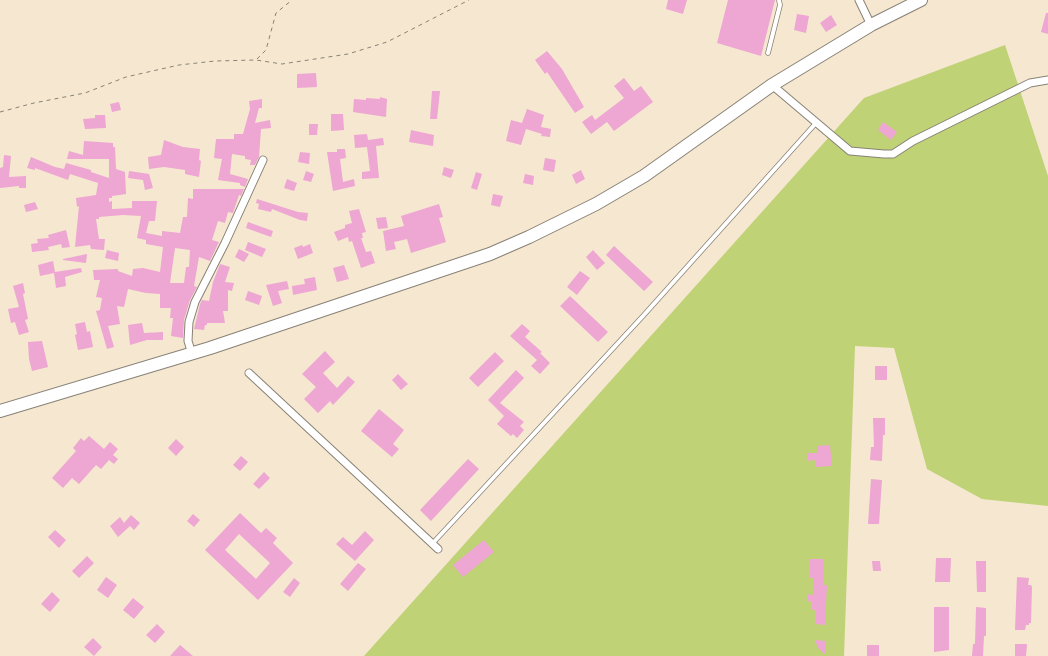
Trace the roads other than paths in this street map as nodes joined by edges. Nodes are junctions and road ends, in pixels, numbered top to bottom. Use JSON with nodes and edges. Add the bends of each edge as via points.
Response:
{"nodes":[{"id":1,"x":780,"y":0,"type":"edge"},
{"id":2,"x":859,"y":0,"type":"edge"},
{"id":3,"x":922,"y":0,"type":"edge"},
{"id":4,"x":871,"y":24,"type":"junction"},
{"id":5,"x":768,"y":53,"type":"dead end"},
{"id":6,"x":1048,"y":80,"type":"edge"},
{"id":7,"x":772,"y":85,"type":"junction"},
{"id":8,"x":816,"y":123,"type":"junction"},
{"id":9,"x":263,"y":160,"type":"dead end"},
{"id":10,"x":192,"y":354,"type":"junction"},
{"id":11,"x":249,"y":373,"type":"dead end"},
{"id":12,"x":0,"y":411,"type":"edge"},
{"id":13,"x":432,"y":544,"type":"junction"},
{"id":14,"x":438,"y":549,"type":"dead end"}],
"edges":[{"from":1,"to":5,"type":"lane"},
{"from":2,"to":4,"type":"street"},
{"from":3,"to":4,"type":"highway"},
{"from":4,"to":7,"type":"highway"},
{"from":6,"to":8,"type":"street","via":[[1030,83],[893,154],[850,151]]},
{"from":7,"to":8,"type":"street"},
{"from":7,"to":10,"type":"highway","via":[[644,176],[530,237],[490,254]]},
{"from":8,"to":13,"type":"lane"},
{"from":9,"to":10,"type":"street","via":[[194,302],[188,341]]},
{"from":10,"to":12,"type":"highway"},
{"from":11,"to":13,"type":"street"},
{"from":13,"to":14,"type":"street"}]}
